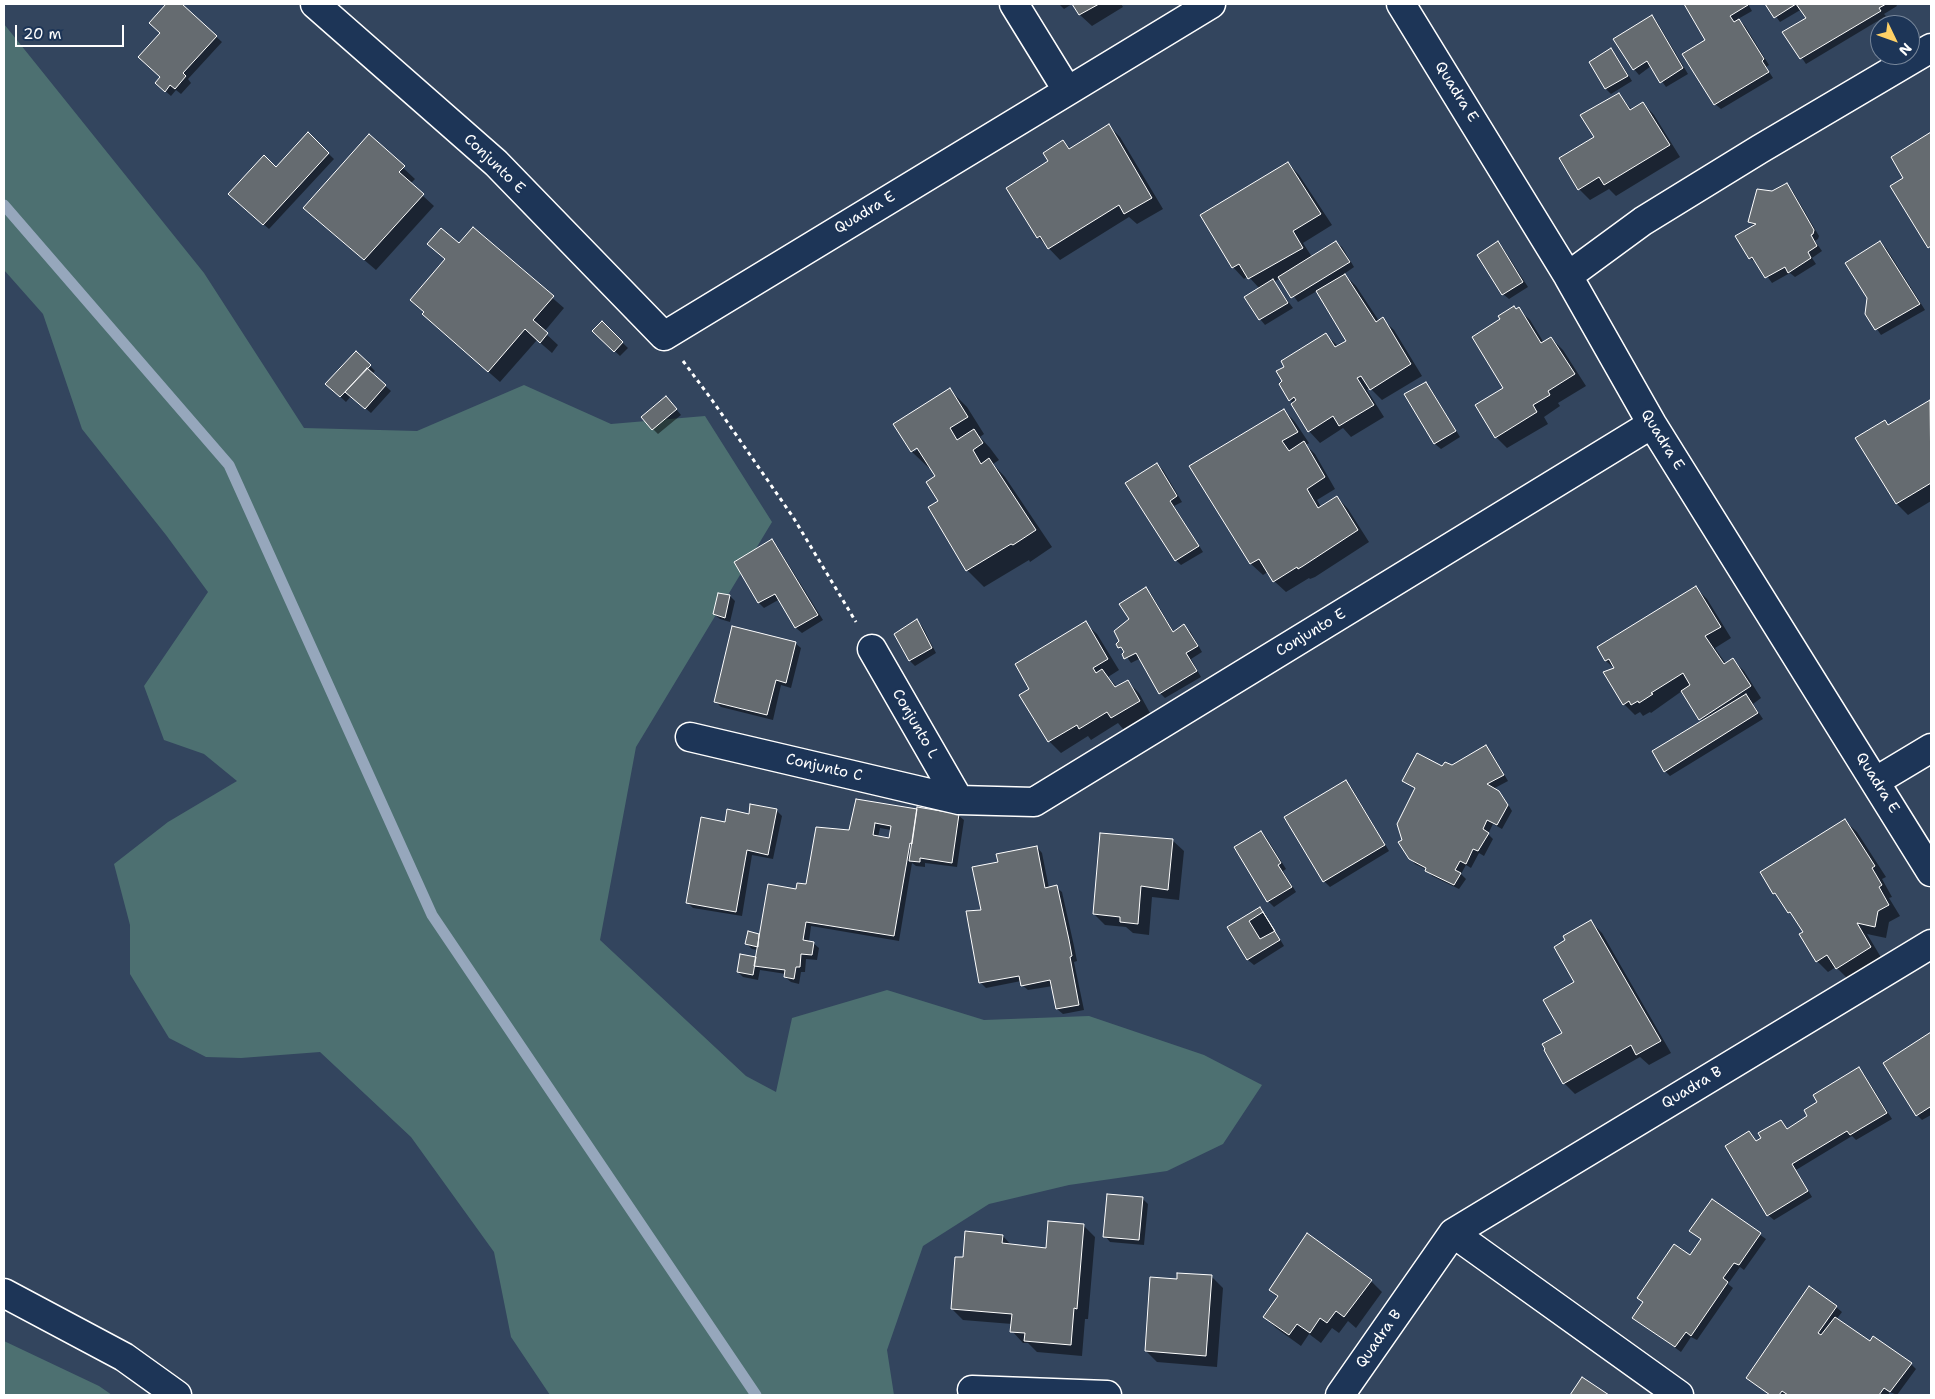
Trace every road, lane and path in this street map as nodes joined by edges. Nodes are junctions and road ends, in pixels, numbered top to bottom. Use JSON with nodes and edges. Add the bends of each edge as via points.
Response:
{"nodes":[{"id":1,"x":315,"y":4,"type":"edge"},
{"id":2,"x":1014,"y":4,"type":"edge"},
{"id":3,"x":1211,"y":4,"type":"edge"},
{"id":4,"x":1401,"y":4,"type":"edge"},
{"id":5,"x":1931,"y":48,"type":"edge"},
{"id":6,"x":1067,"y":90,"type":"junction"},
{"id":7,"x":1568,"y":276,"type":"junction"},
{"id":8,"x":664,"y":336,"type":"junction"},
{"id":9,"x":1652,"y":424,"type":"junction"},
{"id":10,"x":872,"y":648,"type":"joint"},
{"id":11,"x":690,"y":737,"type":"dead end"},
{"id":12,"x":1931,"y":748,"type":"edge"},
{"id":13,"x":1876,"y":781,"type":"junction"},
{"id":14,"x":959,"y":800,"type":"junction"},
{"id":15,"x":1931,"y":872,"type":"edge"},
{"id":16,"x":1931,"y":944,"type":"edge"},
{"id":17,"x":1453,"y":1233,"type":"junction"},
{"id":18,"x":4,"y":1293,"type":"edge"},
{"id":19,"x":972,"y":1390,"type":"dead end"},
{"id":20,"x":177,"y":1395,"type":"edge"},
{"id":21,"x":1107,"y":1395,"type":"edge"},
{"id":22,"x":1340,"y":1395,"type":"edge"},
{"id":23,"x":1679,"y":1395,"type":"edge"}],
"edges":[{"from":1,"to":8,"type":"street","name":"Conjunto E","via":[[496,163]]},
{"from":2,"to":6,"type":"street"},
{"from":3,"to":6,"type":"street","name":"Quadra E"},
{"from":4,"to":7,"type":"street","name":"Quadra E"},
{"from":5,"to":7,"type":"street","via":[[1643,221]]},
{"from":6,"to":8,"type":"street","name":"Quadra E"},
{"from":7,"to":9,"type":"street","name":"Quadra E"},
{"from":8,"to":10,"type":"path","via":[[793,518]]},
{"from":9,"to":13,"type":"street","name":"Quadra E"},
{"from":9,"to":14,"type":"street","name":"Conjunto E","via":[[1034,802]]},
{"from":10,"to":14,"type":"street","name":"Conjunto L"},
{"from":11,"to":14,"type":"street","name":"Conjunto C"},
{"from":12,"to":13,"type":"street"},
{"from":13,"to":15,"type":"street","name":"Quadra E"},
{"from":16,"to":17,"type":"street","name":"Quadra B"},
{"from":17,"to":22,"type":"street","name":"Quadra B"},
{"from":17,"to":23,"type":"street"},
{"from":18,"to":20,"type":"street","via":[[124,1358]]},
{"from":19,"to":21,"type":"street"}]}
